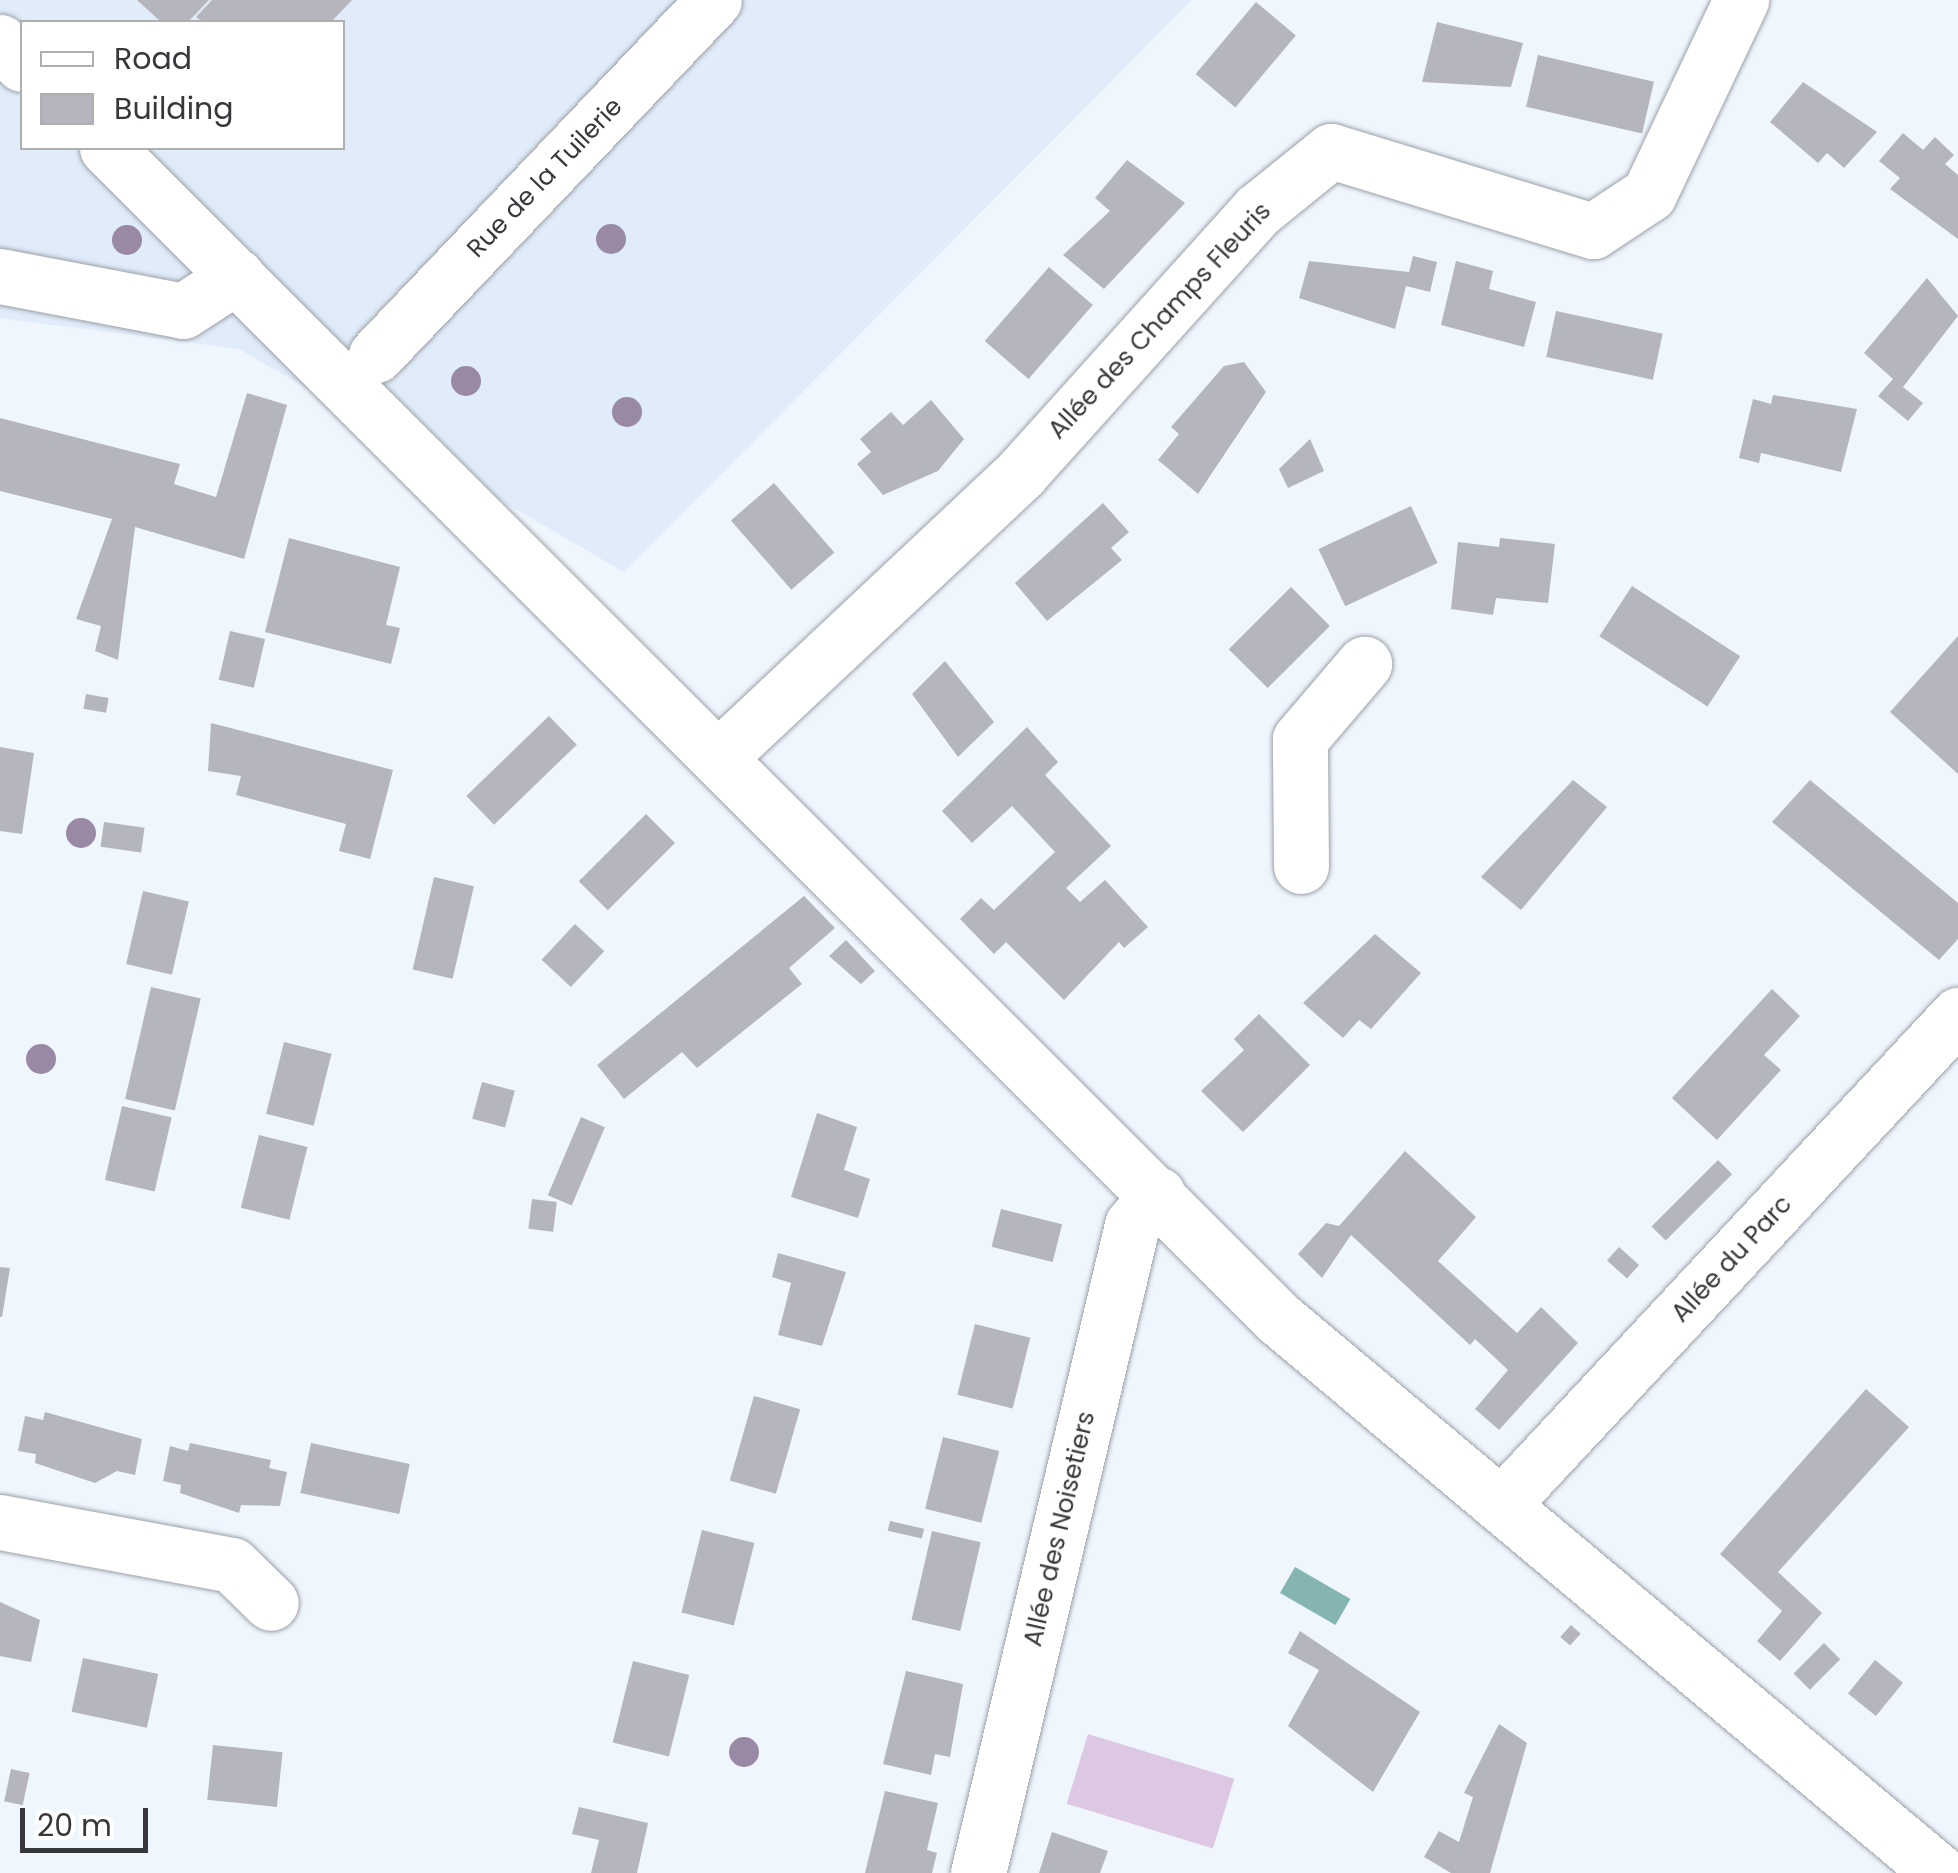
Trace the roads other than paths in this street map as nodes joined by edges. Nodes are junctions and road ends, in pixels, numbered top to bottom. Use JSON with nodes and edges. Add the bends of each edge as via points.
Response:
{"nodes":[{"id":1,"x":714,"y":0,"type":"edge"},
{"id":2,"x":1741,"y":0,"type":"edge"},
{"id":3,"x":0,"y":42,"type":"edge"},
{"id":4,"x":20,"y":62,"type":"edge"},
{"id":5,"x":109,"y":150,"type":"edge"},
{"id":6,"x":0,"y":276,"type":"edge"},
{"id":7,"x":237,"y":276,"type":"junction"},
{"id":8,"x":376,"y":355,"type":"dead end"},
{"id":9,"x":1364,"y":664,"type":"dead end"},
{"id":10,"x":721,"y":755,"type":"junction"},
{"id":11,"x":1301,"y":866,"type":"dead end"},
{"id":12,"x":1958,"y":1015,"type":"edge"},
{"id":13,"x":1158,"y":1194,"type":"junction"},
{"id":14,"x":1504,"y":1502,"type":"junction"},
{"id":15,"x":0,"y":1522,"type":"edge"},
{"id":16,"x":271,"y":1603,"type":"dead end"},
{"id":17,"x":978,"y":1873,"type":"edge"},
{"id":18,"x":1940,"y":1873,"type":"edge"}],
"edges":[{"from":1,"to":8,"type":"street","name":"Rue de la Tuilerie"},
{"from":2,"to":10,"type":"street","name":"Allée des Champs Fleuris","via":[[1649,194],[1594,231],[1332,151],[1258,210],[1021,472]]},
{"from":3,"to":4,"type":"street"},
{"from":5,"to":7,"type":"street"},
{"from":6,"to":7,"type":"street","via":[[183,311]]},
{"from":7,"to":10,"type":"street"},
{"from":9,"to":11,"type":"street","via":[[1300,739]]},
{"from":10,"to":13,"type":"street"},
{"from":12,"to":14,"type":"street","name":"Allée du Parc"},
{"from":13,"to":14,"type":"street","via":[[1279,1319]]},
{"from":13,"to":17,"type":"street","name":"Allée des Noisetiers","via":[[1132,1225]]},
{"from":14,"to":18,"type":"street"},
{"from":15,"to":16,"type":"street","via":[[232,1565]]}]}
